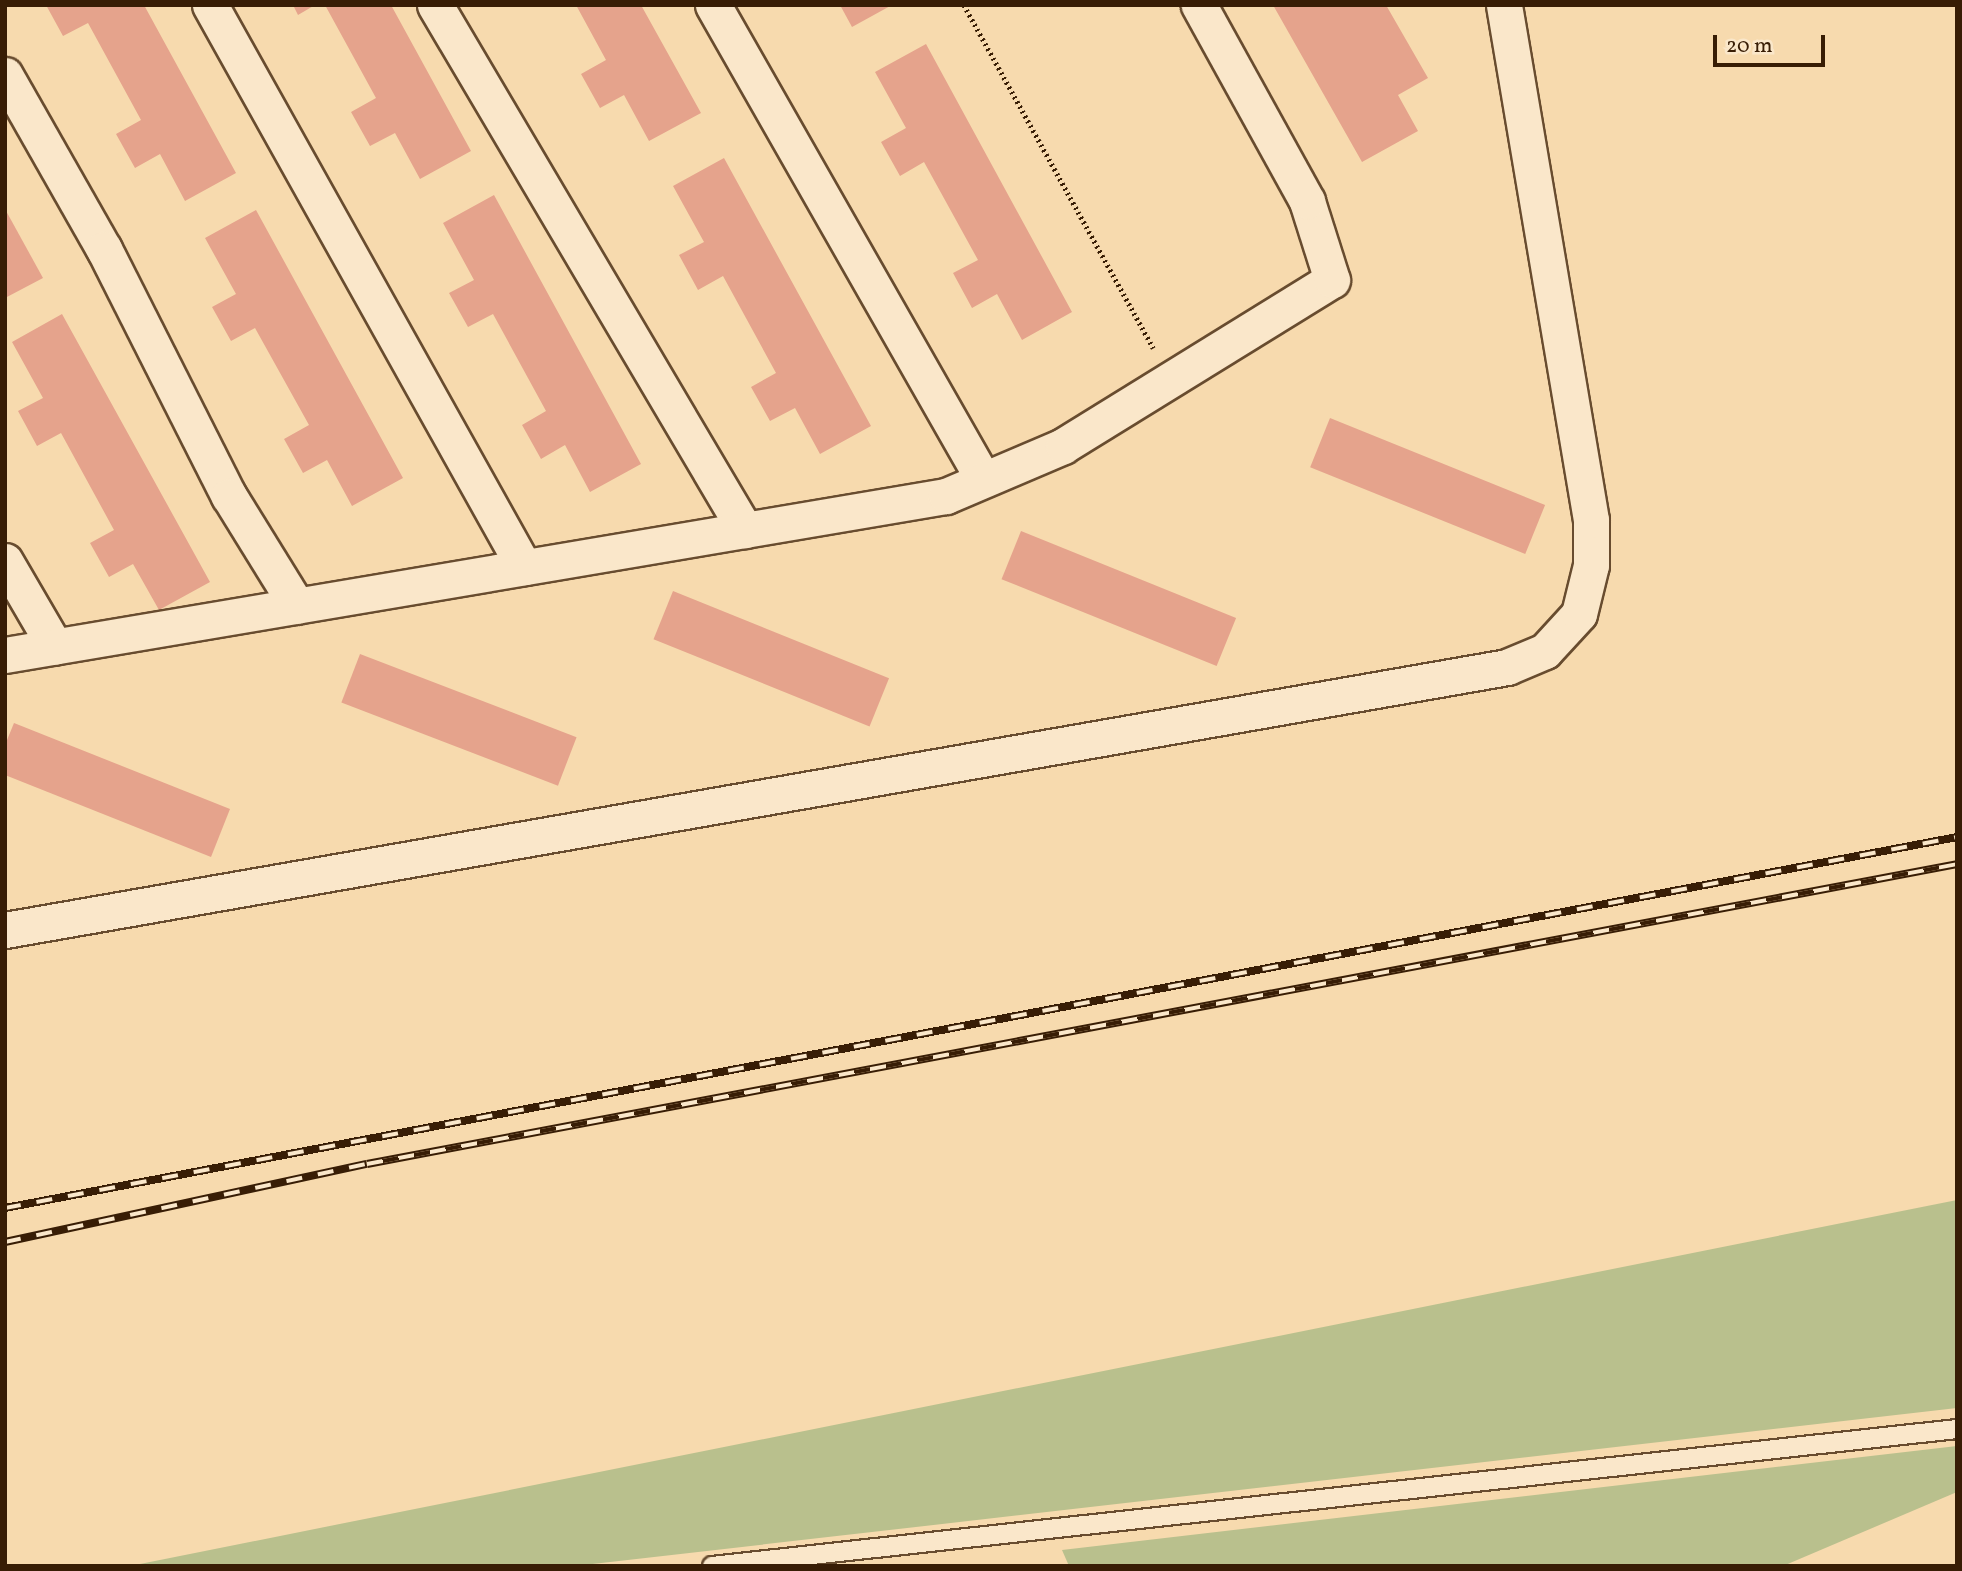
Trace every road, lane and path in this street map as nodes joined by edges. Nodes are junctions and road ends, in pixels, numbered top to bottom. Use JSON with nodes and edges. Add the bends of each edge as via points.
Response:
{"nodes":[{"id":1,"x":211,"y":5,"type":"edge"},
{"id":2,"x":435,"y":5,"type":"edge"},
{"id":3,"x":713,"y":5,"type":"edge"},
{"id":4,"x":964,"y":5,"type":"edge"},
{"id":5,"x":1199,"y":5,"type":"edge"},
{"id":6,"x":1504,"y":5,"type":"edge"},
{"id":7,"x":5,"y":75,"type":"edge"},
{"id":8,"x":1171,"y":379,"type":"junction"},
{"id":9,"x":983,"y":480,"type":"junction"},
{"id":10,"x":745,"y":530,"type":"junction"},
{"id":11,"x":5,"y":561,"type":"edge"},
{"id":12,"x":524,"y":567,"type":"junction"},
{"id":13,"x":297,"y":606,"type":"junction"},
{"id":14,"x":55,"y":647,"type":"junction"},
{"id":15,"x":5,"y":655,"type":"edge"},
{"id":16,"x":5,"y":930,"type":"edge"},
{"id":17,"x":1957,"y":1429,"type":"edge"},
{"id":18,"x":712,"y":1566,"type":"edge"}],
"edges":[{"from":1,"to":12,"type":"street"},
{"from":2,"to":10,"type":"street"},
{"from":3,"to":9,"type":"street"},
{"from":4,"to":8,"type":"path"},
{"from":5,"to":8,"type":"street","via":[[1307,201],[1332,280]]},
{"from":6,"to":16,"type":"street","via":[[1591,520],[1591,565],[1579,614],[1545,651],[1507,667]]},
{"from":7,"to":13,"type":"street","via":[[229,496]]},
{"from":8,"to":9,"type":"street","via":[[1063,446]]},
{"from":9,"to":10,"type":"street","via":[[946,496]]},
{"from":10,"to":12,"type":"street"},
{"from":11,"to":14,"type":"street"},
{"from":12,"to":13,"type":"street"},
{"from":13,"to":14,"type":"street"},
{"from":14,"to":15,"type":"street"},
{"from":17,"to":18,"type":"lane"}]}
